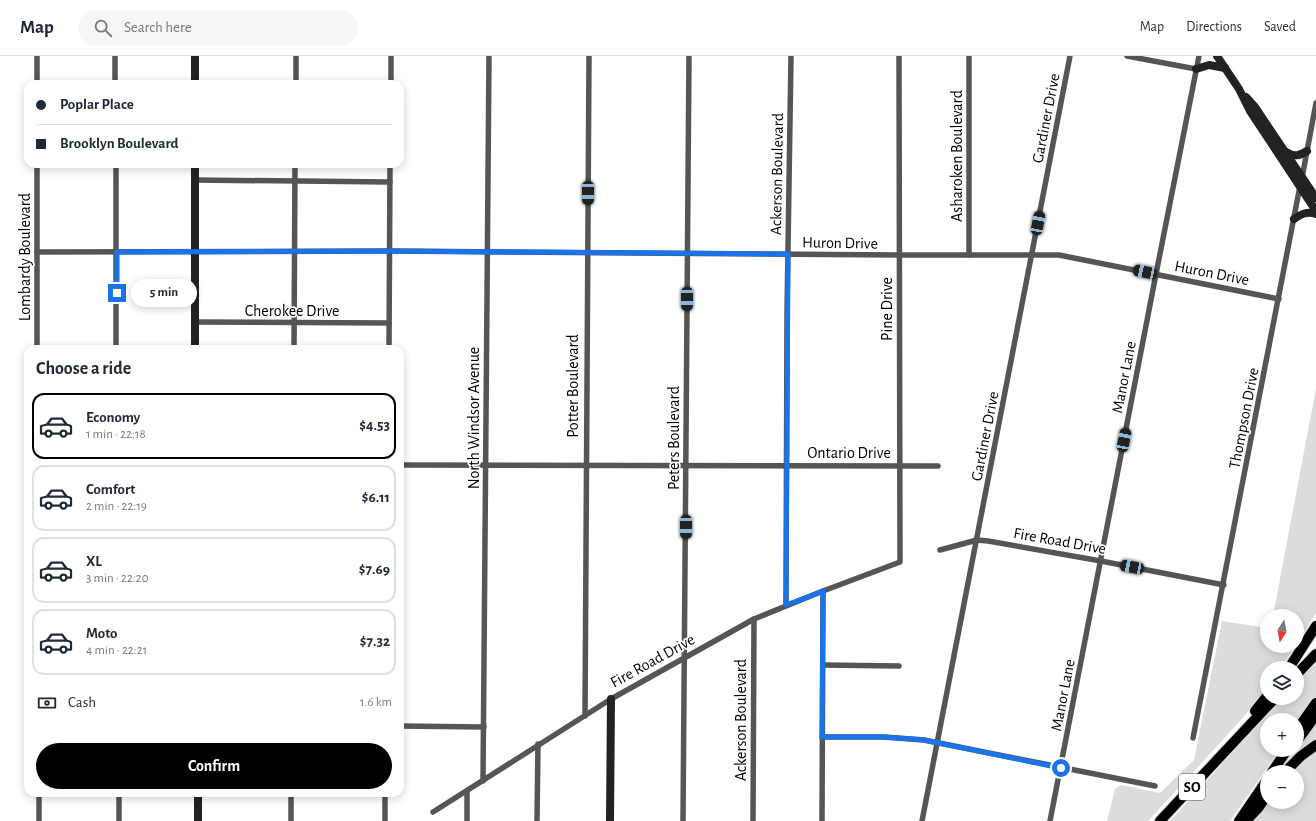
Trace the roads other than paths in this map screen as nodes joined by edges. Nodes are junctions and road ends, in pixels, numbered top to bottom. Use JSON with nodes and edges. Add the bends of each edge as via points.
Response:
{"nodes":[{"id":1,"x":37,"y":56,"type":"edge"},
{"id":2,"x":115,"y":56,"type":"edge"},
{"id":3,"x":195,"y":56,"type":"edge"},
{"id":4,"x":296,"y":56,"type":"edge"},
{"id":5,"x":391,"y":56,"type":"edge"},
{"id":6,"x":489,"y":56,"type":"edge"},
{"id":7,"x":589,"y":56,"type":"edge"},
{"id":8,"x":689,"y":56,"type":"edge"},
{"id":9,"x":791,"y":56,"type":"edge"},
{"id":10,"x":898,"y":56,"type":"edge"},
{"id":11,"x":969,"y":56,"type":"edge"},
{"id":12,"x":1070,"y":56,"type":"edge"},
{"id":13,"x":1127,"y":56,"type":"edge"},
{"id":14,"x":1199,"y":56,"type":"edge"},
{"id":15,"x":1217,"y":56,"type":"edge"},
{"id":16,"x":1225,"y":68,"type":"junction"},
{"id":17,"x":1196,"y":69,"type":"junction"},
{"id":18,"x":37,"y":80,"type":"edge"},
{"id":19,"x":115,"y":80,"type":"edge"},
{"id":20,"x":195,"y":80,"type":"edge"},
{"id":21,"x":296,"y":80,"type":"edge"},
{"id":22,"x":391,"y":80,"type":"edge"},
{"id":23,"x":1239,"y":90,"type":"junction"},
{"id":24,"x":1316,"y":103,"type":"edge"},
{"id":25,"x":1307,"y":151,"type":"junction"},
{"id":26,"x":1285,"y":152,"type":"junction"},
{"id":27,"x":37,"y":168,"type":"edge"},
{"id":28,"x":116,"y":168,"type":"edge"},
{"id":29,"x":195,"y":168,"type":"edge"},
{"id":30,"x":295,"y":168,"type":"edge"},
{"id":31,"x":390,"y":168,"type":"edge"},
{"id":32,"x":1302,"y":177,"type":"junction"},
{"id":33,"x":195,"y":180,"type":"junction"},
{"id":34,"x":295,"y":181,"type":"junction"},
{"id":35,"x":390,"y":182,"type":"junction"},
{"id":36,"x":1300,"y":186,"type":"junction"},
{"id":37,"x":1316,"y":198,"type":"edge"},
{"id":38,"x":1316,"y":211,"type":"edge"},
{"id":39,"x":1316,"y":214,"type":"edge"},
{"id":40,"x":1294,"y":219,"type":"junction"},
{"id":41,"x":294,"y":251,"type":"junction"},
{"id":42,"x":390,"y":251,"type":"junction"},
{"id":43,"x":37,"y":252,"type":"junction"},
{"id":44,"x":117,"y":252,"type":"junction"},
{"id":45,"x":195,"y":252,"type":"junction"},
{"id":46,"x":487,"y":252,"type":"junction"},
{"id":47,"x":588,"y":253,"type":"junction"},
{"id":48,"x":688,"y":254,"type":"junction"},
{"id":49,"x":788,"y":254,"type":"junction"},
{"id":50,"x":1032,"y":254,"type":"junction"},
{"id":51,"x":900,"y":255,"type":"junction"},
{"id":52,"x":969,"y":255,"type":"junction"},
{"id":53,"x":1156,"y":274,"type":"junction"},
{"id":54,"x":1279,"y":299,"type":"junction"},
{"id":55,"x":195,"y":322,"type":"junction"},
{"id":56,"x":294,"y":323,"type":"junction"},
{"id":57,"x":389,"y":323,"type":"junction"},
{"id":58,"x":37,"y":345,"type":"edge"},
{"id":59,"x":116,"y":345,"type":"edge"},
{"id":60,"x":195,"y":345,"type":"edge"},
{"id":61,"x":294,"y":345,"type":"edge"},
{"id":62,"x":389,"y":345,"type":"edge"},
{"id":63,"x":404,"y":465,"type":"edge"},
{"id":64,"x":586,"y":465,"type":"junction"},
{"id":65,"x":788,"y":465,"type":"junction"},
{"id":66,"x":486,"y":466,"type":"junction"},
{"id":67,"x":686,"y":466,"type":"junction"},
{"id":68,"x":900,"y":466,"type":"junction"},
{"id":69,"x":938,"y":466,"type":"dead end"},
{"id":70,"x":978,"y":540,"type":"junction"},
{"id":71,"x":940,"y":550,"type":"dead end"},
{"id":72,"x":1101,"y":561,"type":"junction"},
{"id":73,"x":900,"y":562,"type":"joint"},
{"id":74,"x":1224,"y":585,"type":"junction"},
{"id":75,"x":823,"y":591,"type":"junction"},
{"id":76,"x":786,"y":605,"type":"junction"},
{"id":77,"x":754,"y":619,"type":"junction"},
{"id":78,"x":1316,"y":626,"type":"edge"},
{"id":79,"x":1316,"y":654,"type":"edge"},
{"id":80,"x":684,"y":657,"type":"junction"},
{"id":81,"x":1294,"y":661,"type":"edge"},
{"id":82,"x":823,"y":665,"type":"junction"},
{"id":83,"x":899,"y":666,"type":"dead end"},
{"id":84,"x":1304,"y":667,"type":"edge"},
{"id":85,"x":611,"y":699,"type":"junction"},
{"id":86,"x":1316,"y":703,"type":"edge"},
{"id":87,"x":1260,"y":704,"type":"edge"},
{"id":88,"x":1268,"y":705,"type":"edge"},
{"id":89,"x":1316,"y":715,"type":"edge"},
{"id":90,"x":585,"y":716,"type":"junction"},
{"id":91,"x":1304,"y":720,"type":"edge"},
{"id":92,"x":404,"y":726,"type":"edge"},
{"id":93,"x":484,"y":727,"type":"junction"},
{"id":94,"x":1304,"y":732,"type":"edge"},
{"id":95,"x":822,"y":737,"type":"junction"},
{"id":96,"x":1193,"y":738,"type":"dead end"},
{"id":97,"x":937,"y":742,"type":"junction"},
{"id":98,"x":538,"y":744,"type":"junction"},
{"id":99,"x":1316,"y":745,"type":"edge"},
{"id":100,"x":1224,"y":752,"type":"junction"},
{"id":101,"x":1292,"y":765,"type":"edge"},
{"id":102,"x":1061,"y":768,"type":"junction"},
{"id":103,"x":483,"y":781,"type":"junction"},
{"id":104,"x":1155,"y":786,"type":"dead end"},
{"id":105,"x":1260,"y":790,"type":"edge"},
{"id":106,"x":467,"y":791,"type":"junction"},
{"id":107,"x":39,"y":797,"type":"edge"},
{"id":108,"x":119,"y":797,"type":"edge"},
{"id":109,"x":198,"y":797,"type":"edge"},
{"id":110,"x":291,"y":797,"type":"edge"},
{"id":111,"x":385,"y":797,"type":"edge"},
{"id":112,"x":1260,"y":806,"type":"edge"},
{"id":113,"x":433,"y":812,"type":"dead end"},
{"id":114,"x":39,"y":821,"type":"edge"},
{"id":115,"x":119,"y":821,"type":"edge"},
{"id":116,"x":198,"y":821,"type":"edge"},
{"id":117,"x":291,"y":821,"type":"edge"},
{"id":118,"x":386,"y":821,"type":"edge"},
{"id":119,"x":467,"y":821,"type":"edge"},
{"id":120,"x":537,"y":821,"type":"edge"},
{"id":121,"x":610,"y":821,"type":"edge"},
{"id":122,"x":683,"y":821,"type":"edge"},
{"id":123,"x":753,"y":821,"type":"edge"},
{"id":124,"x":822,"y":821,"type":"edge"},
{"id":125,"x":922,"y":821,"type":"edge"},
{"id":126,"x":1050,"y":821,"type":"edge"},
{"id":127,"x":1160,"y":821,"type":"edge"},
{"id":128,"x":1239,"y":821,"type":"edge"},
{"id":129,"x":1246,"y":821,"type":"edge"}],
"edges":[{"from":1,"to":18,"type":"street"},
{"from":2,"to":19,"type":"street"},
{"from":3,"to":20,"type":"main road"},
{"from":4,"to":21,"type":"street"},
{"from":5,"to":22,"type":"street"},
{"from":6,"to":46,"type":"street","name":"North Windsor Avenue"},
{"from":7,"to":47,"type":"street","name":"Potter Boulevard"},
{"from":8,"to":48,"type":"street","name":"Peters Boulevard"},
{"from":9,"to":49,"type":"street","name":"Ackerson Boulevard"},
{"from":10,"to":51,"type":"street","name":"Pine Drive"},
{"from":11,"to":52,"type":"street","name":"Asharoken Boulevard"},
{"from":12,"to":50,"type":"street","name":"Gardiner Drive"},
{"from":13,"to":17,"type":"street"},
{"from":14,"to":17,"type":"street","name":"Manor Lane"},
{"from":15,"to":16,"type":"main road"},
{"from":16,"to":17,"type":"main road","via":[[1209,65]]},
{"from":16,"to":23,"type":"main road"},
{"from":17,"to":53,"type":"street","name":"Manor Lane"},
{"from":23,"to":26,"type":"main road","via":[[1255,107]]},
{"from":23,"to":36,"type":"main road"},
{"from":24,"to":25,"type":"street","name":"Thompson Drive"},
{"from":25,"to":26,"type":"main road","via":[[1298,156]]},
{"from":25,"to":32,"type":"street","name":"Thompson Drive"},
{"from":26,"to":32,"type":"main road"},
{"from":27,"to":43,"type":"street","name":"Lombardy Boulevard"},
{"from":28,"to":44,"type":"street"},
{"from":29,"to":33,"type":"main road"},
{"from":30,"to":34,"type":"street"},
{"from":31,"to":35,"type":"street"},
{"from":32,"to":36,"type":"street","name":"Thompson Drive"},
{"from":32,"to":37,"type":"main road"},
{"from":33,"to":34,"type":"street"},
{"from":33,"to":45,"type":"main road"},
{"from":34,"to":35,"type":"street"},
{"from":34,"to":41,"type":"street"},
{"from":35,"to":42,"type":"street"},
{"from":36,"to":38,"type":"main road"},
{"from":36,"to":40,"type":"street","name":"Thompson Drive"},
{"from":39,"to":40,"type":"main road","via":[[1304,213]]},
{"from":40,"to":54,"type":"street","name":"Thompson Drive"},
{"from":41,"to":42,"type":"street","name":"Huron Drive"},
{"from":41,"to":45,"type":"street","name":"Huron Drive"},
{"from":41,"to":56,"type":"street"},
{"from":42,"to":46,"type":"street","name":"Huron Drive"},
{"from":42,"to":57,"type":"street"},
{"from":43,"to":44,"type":"street","name":"Huron Drive"},
{"from":43,"to":58,"type":"street","name":"Lombardy Boulevard"},
{"from":44,"to":45,"type":"street","name":"Huron Drive"},
{"from":44,"to":59,"type":"street"},
{"from":45,"to":55,"type":"main road"},
{"from":46,"to":47,"type":"street","name":"Huron Drive"},
{"from":46,"to":66,"type":"street","name":"North Windsor Avenue"},
{"from":47,"to":48,"type":"street","name":"Huron Drive"},
{"from":47,"to":64,"type":"street","name":"Potter Boulevard"},
{"from":48,"to":49,"type":"street","name":"Huron Drive"},
{"from":48,"to":67,"type":"street","name":"Peters Boulevard"},
{"from":49,"to":51,"type":"street","name":"Huron Drive"},
{"from":49,"to":65,"type":"street","name":"Ackerson Boulevard"},
{"from":50,"to":52,"type":"street","name":"Huron Drive"},
{"from":50,"to":53,"type":"street","name":"Huron Drive","via":[[1060,255]]},
{"from":50,"to":70,"type":"street","name":"Gardiner Drive"},
{"from":51,"to":52,"type":"street","name":"Huron Drive"},
{"from":51,"to":68,"type":"street","name":"Pine Drive"},
{"from":53,"to":54,"type":"street","name":"Huron Drive"},
{"from":53,"to":72,"type":"street","name":"Manor Lane"},
{"from":54,"to":74,"type":"street","name":"Thompson Drive"},
{"from":55,"to":56,"type":"street","name":"Cherokee Drive"},
{"from":55,"to":60,"type":"main road"},
{"from":56,"to":57,"type":"street","name":"Cherokee Drive"},
{"from":56,"to":61,"type":"street"},
{"from":57,"to":62,"type":"street"},
{"from":63,"to":66,"type":"street","name":"Ontario Drive"},
{"from":64,"to":66,"type":"street","name":"Ontario Drive"},
{"from":64,"to":67,"type":"street","name":"Ontario Drive"},
{"from":64,"to":90,"type":"street","name":"Potter Boulevard"},
{"from":65,"to":67,"type":"street","name":"Ontario Drive"},
{"from":65,"to":68,"type":"street","name":"Ontario Drive"},
{"from":65,"to":76,"type":"street","name":"Ackerson Boulevard"},
{"from":66,"to":93,"type":"street","name":"North Windsor Avenue"},
{"from":67,"to":80,"type":"street","name":"Peters Boulevard"},
{"from":68,"to":69,"type":"street","name":"Ontario Drive"},
{"from":68,"to":73,"type":"street","name":"Pine Drive"},
{"from":70,"to":71,"type":"street","name":"Fire Road Drive"},
{"from":70,"to":72,"type":"street","name":"Fire Road Drive"},
{"from":70,"to":97,"type":"street","name":"Gardiner Drive"},
{"from":72,"to":74,"type":"street","name":"Fire Road Drive"},
{"from":72,"to":102,"type":"street","name":"Manor Lane"},
{"from":73,"to":75,"type":"street","name":"Fire Road Drive"},
{"from":74,"to":96,"type":"street","name":"Thompson Drive"},
{"from":75,"to":76,"type":"street","name":"Fire Road Drive"},
{"from":75,"to":82,"type":"street"},
{"from":76,"to":77,"type":"street","name":"Fire Road Drive"},
{"from":77,"to":80,"type":"street","name":"Fire Road Drive"},
{"from":77,"to":123,"type":"street","name":"Ackerson Boulevard"},
{"from":78,"to":81,"type":"highway"},
{"from":79,"to":84,"type":"highway"},
{"from":80,"to":85,"type":"street","name":"Fire Road Drive"},
{"from":80,"to":122,"type":"street","name":"Peters Boulevard"},
{"from":82,"to":83,"type":"street"},
{"from":82,"to":95,"type":"street"},
{"from":85,"to":90,"type":"street","name":"Fire Road Drive"},
{"from":85,"to":121,"type":"main road"},
{"from":86,"to":91,"type":"highway"},
{"from":87,"to":100,"type":"highway"},
{"from":88,"to":100,"type":"highway","number":"SO"},
{"from":89,"to":94,"type":"highway"},
{"from":90,"to":98,"type":"street","name":"Fire Road Drive"},
{"from":92,"to":93,"type":"street"},
{"from":93,"to":103,"type":"street","name":"North Windsor Avenue"},
{"from":95,"to":97,"type":"street","via":[[884,737]]},
{"from":95,"to":124,"type":"street"},
{"from":97,"to":102,"type":"street"},
{"from":97,"to":125,"type":"street","name":"Gardiner Drive"},
{"from":98,"to":103,"type":"street","name":"Fire Road Drive"},
{"from":98,"to":120,"type":"street"},
{"from":99,"to":101,"type":"highway"},
{"from":100,"to":127,"type":"highway","number":"SO"},
{"from":102,"to":104,"type":"street"},
{"from":102,"to":126,"type":"street","name":"Manor Lane"},
{"from":103,"to":106,"type":"street","name":"Fire Road Drive"},
{"from":105,"to":128,"type":"highway"},
{"from":106,"to":113,"type":"street","name":"Fire Road Drive"},
{"from":106,"to":119,"type":"street"},
{"from":107,"to":114,"type":"street"},
{"from":108,"to":115,"type":"street"},
{"from":109,"to":116,"type":"main road"},
{"from":110,"to":117,"type":"street"},
{"from":111,"to":118,"type":"street"},
{"from":112,"to":129,"type":"highway"}]}
